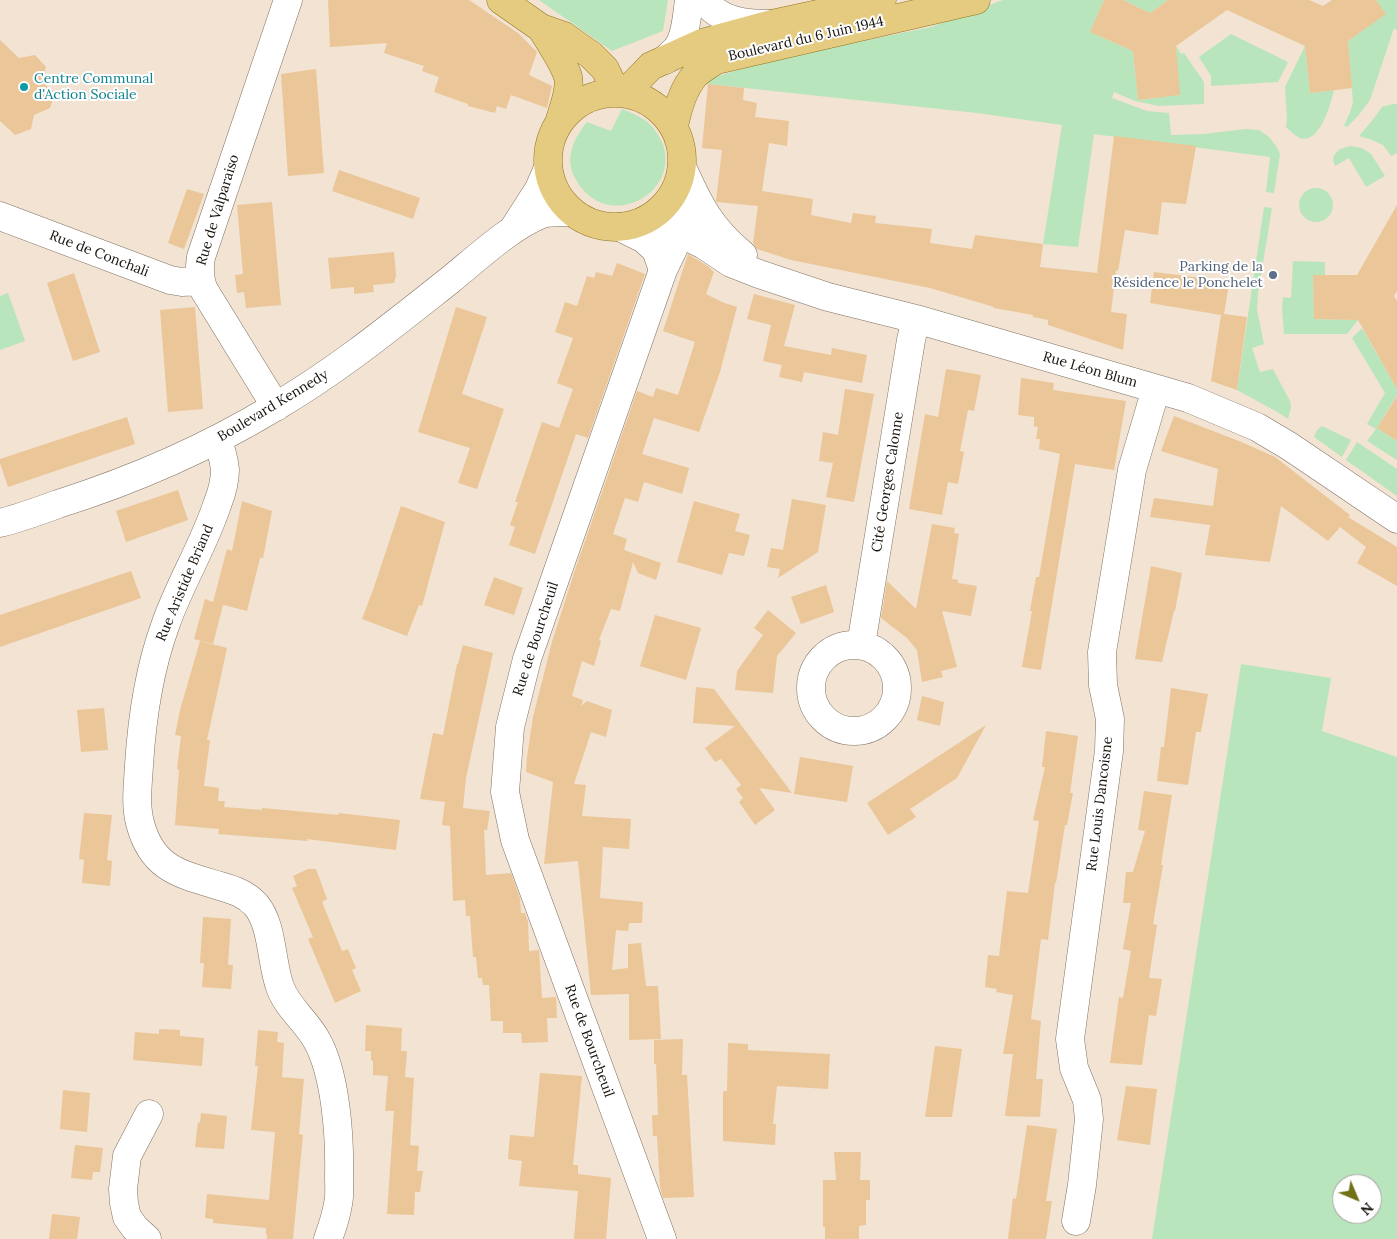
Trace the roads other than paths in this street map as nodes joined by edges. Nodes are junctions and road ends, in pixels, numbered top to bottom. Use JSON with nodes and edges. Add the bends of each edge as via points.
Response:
{"nodes":[{"id":1,"x":288,"y":0,"type":"edge"},
{"id":2,"x":501,"y":0,"type":"edge"},
{"id":3,"x":689,"y":0,"type":"edge"},
{"id":4,"x":704,"y":0,"type":"edge"},
{"id":5,"x":882,"y":0,"type":"edge"},
{"id":6,"x":976,"y":0,"type":"edge"},
{"id":7,"x":772,"y":24,"type":"junction"},
{"id":8,"x":541,"y":28,"type":"junction"},
{"id":9,"x":702,"y":43,"type":"junction"},
{"id":10,"x":665,"y":60,"type":"junction"},
{"id":11,"x":697,"y":73,"type":"junction"},
{"id":12,"x":621,"y":92,"type":"junction"},
{"id":13,"x":560,"y":120,"type":"junction"},
{"id":14,"x":674,"y":126,"type":"junction"},
{"id":15,"x":682,"y":167,"type":"junction"},
{"id":16,"x":548,"y":168,"type":"junction"},
{"id":17,"x":696,"y":197,"type":"junction"},
{"id":18,"x":572,"y":212,"type":"junction"},
{"id":19,"x":0,"y":216,"type":"edge"},
{"id":20,"x":631,"y":224,"type":"junction"},
{"id":21,"x":513,"y":230,"type":"junction"},
{"id":22,"x":680,"y":233,"type":"junction"},
{"id":23,"x":663,"y":270,"type":"junction"},
{"id":24,"x":759,"y":274,"type":"junction"},
{"id":25,"x":200,"y":281,"type":"junction"},
{"id":26,"x":916,"y":319,"type":"junction"},
{"id":27,"x":1156,"y":389,"type":"junction"},
{"id":28,"x":276,"y":406,"type":"junction"},
{"id":29,"x":218,"y":439,"type":"junction"},
{"id":30,"x":1397,"y":519,"type":"edge"},
{"id":31,"x":0,"y":522,"type":"edge"},
{"id":32,"x":861,"y":645,"type":"dead end"},
{"id":33,"x":149,"y":1114,"type":"dead end"},
{"id":34,"x":1076,"y":1221,"type":"dead end"},
{"id":35,"x":146,"y":1239,"type":"edge"},
{"id":36,"x":328,"y":1239,"type":"edge"},
{"id":37,"x":662,"y":1239,"type":"edge"}],
"edges":[{"from":1,"to":25,"type":"street","name":"Rue de Valparaiso","via":[[201,256]]},
{"from":2,"to":8,"type":"main road"},
{"from":3,"to":10,"type":"street","via":[[681,42]]},
{"from":4,"to":7,"type":"street","via":[[725,18]]},
{"from":4,"to":9,"type":"street"},
{"from":5,"to":7,"type":"main road","name":"Boulevard du 6 Juin 1944"},
{"from":6,"to":11,"type":"main road","name":"Boulevard du 6 Juin 1944","via":[[725,57]]},
{"from":7,"to":9,"type":"main road","name":"Boulevard du 6 Juin 1944"},
{"from":8,"to":12,"type":"main road","via":[[564,36],[591,55]]},
{"from":8,"to":13,"type":"main road","via":[[568,78]]},
{"from":9,"to":10,"type":"main road","name":"Boulevard du 6 Juin 1944"},
{"from":9,"to":11,"type":"street"},
{"from":10,"to":12,"type":"main road","name":"Boulevard du 6 Juin 1944","via":[[651,66]]},
{"from":11,"to":14,"type":"main road","name":"Boulevard du 6 Juin 1944","via":[[684,92]]},
{"from":12,"to":13,"type":"main road","via":[[602,93],[585,99]]},
{"from":12,"to":14,"type":"main road","via":[[648,100]]},
{"from":13,"to":16,"type":"main road","via":[[552,137]]},
{"from":14,"to":15,"type":"main road","via":[[682,148]]},
{"from":15,"to":17,"type":"street"},
{"from":15,"to":20,"type":"main road","via":[[669,200],[656,213]]},
{"from":16,"to":18,"type":"main road","via":[[558,196]]},
{"from":16,"to":21,"type":"street","name":"Boulevard Kennedy","via":[[539,190]]},
{"from":17,"to":22,"type":"street","name":"Rue de Bourcheuil"},
{"from":17,"to":24,"type":"street","via":[[715,228]]},
{"from":18,"to":20,"type":"main road","via":[[600,225]]},
{"from":18,"to":21,"type":"street","name":"Boulevard Kennedy","via":[[542,214]]},
{"from":19,"to":25,"type":"street","name":"Rue de Conchali","via":[[170,280]]},
{"from":20,"to":22,"type":"street","name":"Rue Léon Blum"},
{"from":20,"to":23,"type":"street","via":[[656,250]]},
{"from":21,"to":28,"type":"street","name":"Boulevard Kennedy","via":[[361,349]]},
{"from":22,"to":23,"type":"street","name":"Rue de Bourcheuil"},
{"from":22,"to":24,"type":"street","name":"Rue Léon Blum","via":[[731,263]]},
{"from":23,"to":37,"type":"street","name":"Rue de Bourcheuil","via":[[526,659],[510,727],[506,792],[514,840]]},
{"from":24,"to":26,"type":"street","name":"Rue Léon Blum","via":[[828,297]]},
{"from":25,"to":28,"type":"street","name":"Rue de Valparaiso"},
{"from":26,"to":27,"type":"street","name":"Rue Léon Blum"},
{"from":26,"to":32,"type":"street","name":"Cité Georges Calonne"},
{"from":27,"to":30,"type":"street","name":"Rue Léon Blum","via":[[1188,398],[1257,426]]},
{"from":27,"to":34,"type":"street","name":"Rue Louis Dancoisne","via":[[1132,470],[1102,652],[1103,685],[1110,719],[1109,751],[1070,1039],[1074,1068],[1087,1100],[1089,1120]]},
{"from":28,"to":29,"type":"street","name":"Boulevard Kennedy"},
{"from":29,"to":31,"type":"street","name":"Boulevard Kennedy","via":[[80,497]]},
{"from":29,"to":36,"type":"street","name":"Rue Aristide Briand","via":[[225,471],[221,493],[165,625],[156,656],[141,737],[137,807],[147,844],[162,862],[180,874],[234,890],[257,906],[267,928],[276,977],[283,994],[316,1038],[324,1056],[334,1098],[340,1159],[339,1202]]},
{"from":33,"to":35,"type":"street","via":[[127,1156],[123,1189],[127,1217]]}]}
